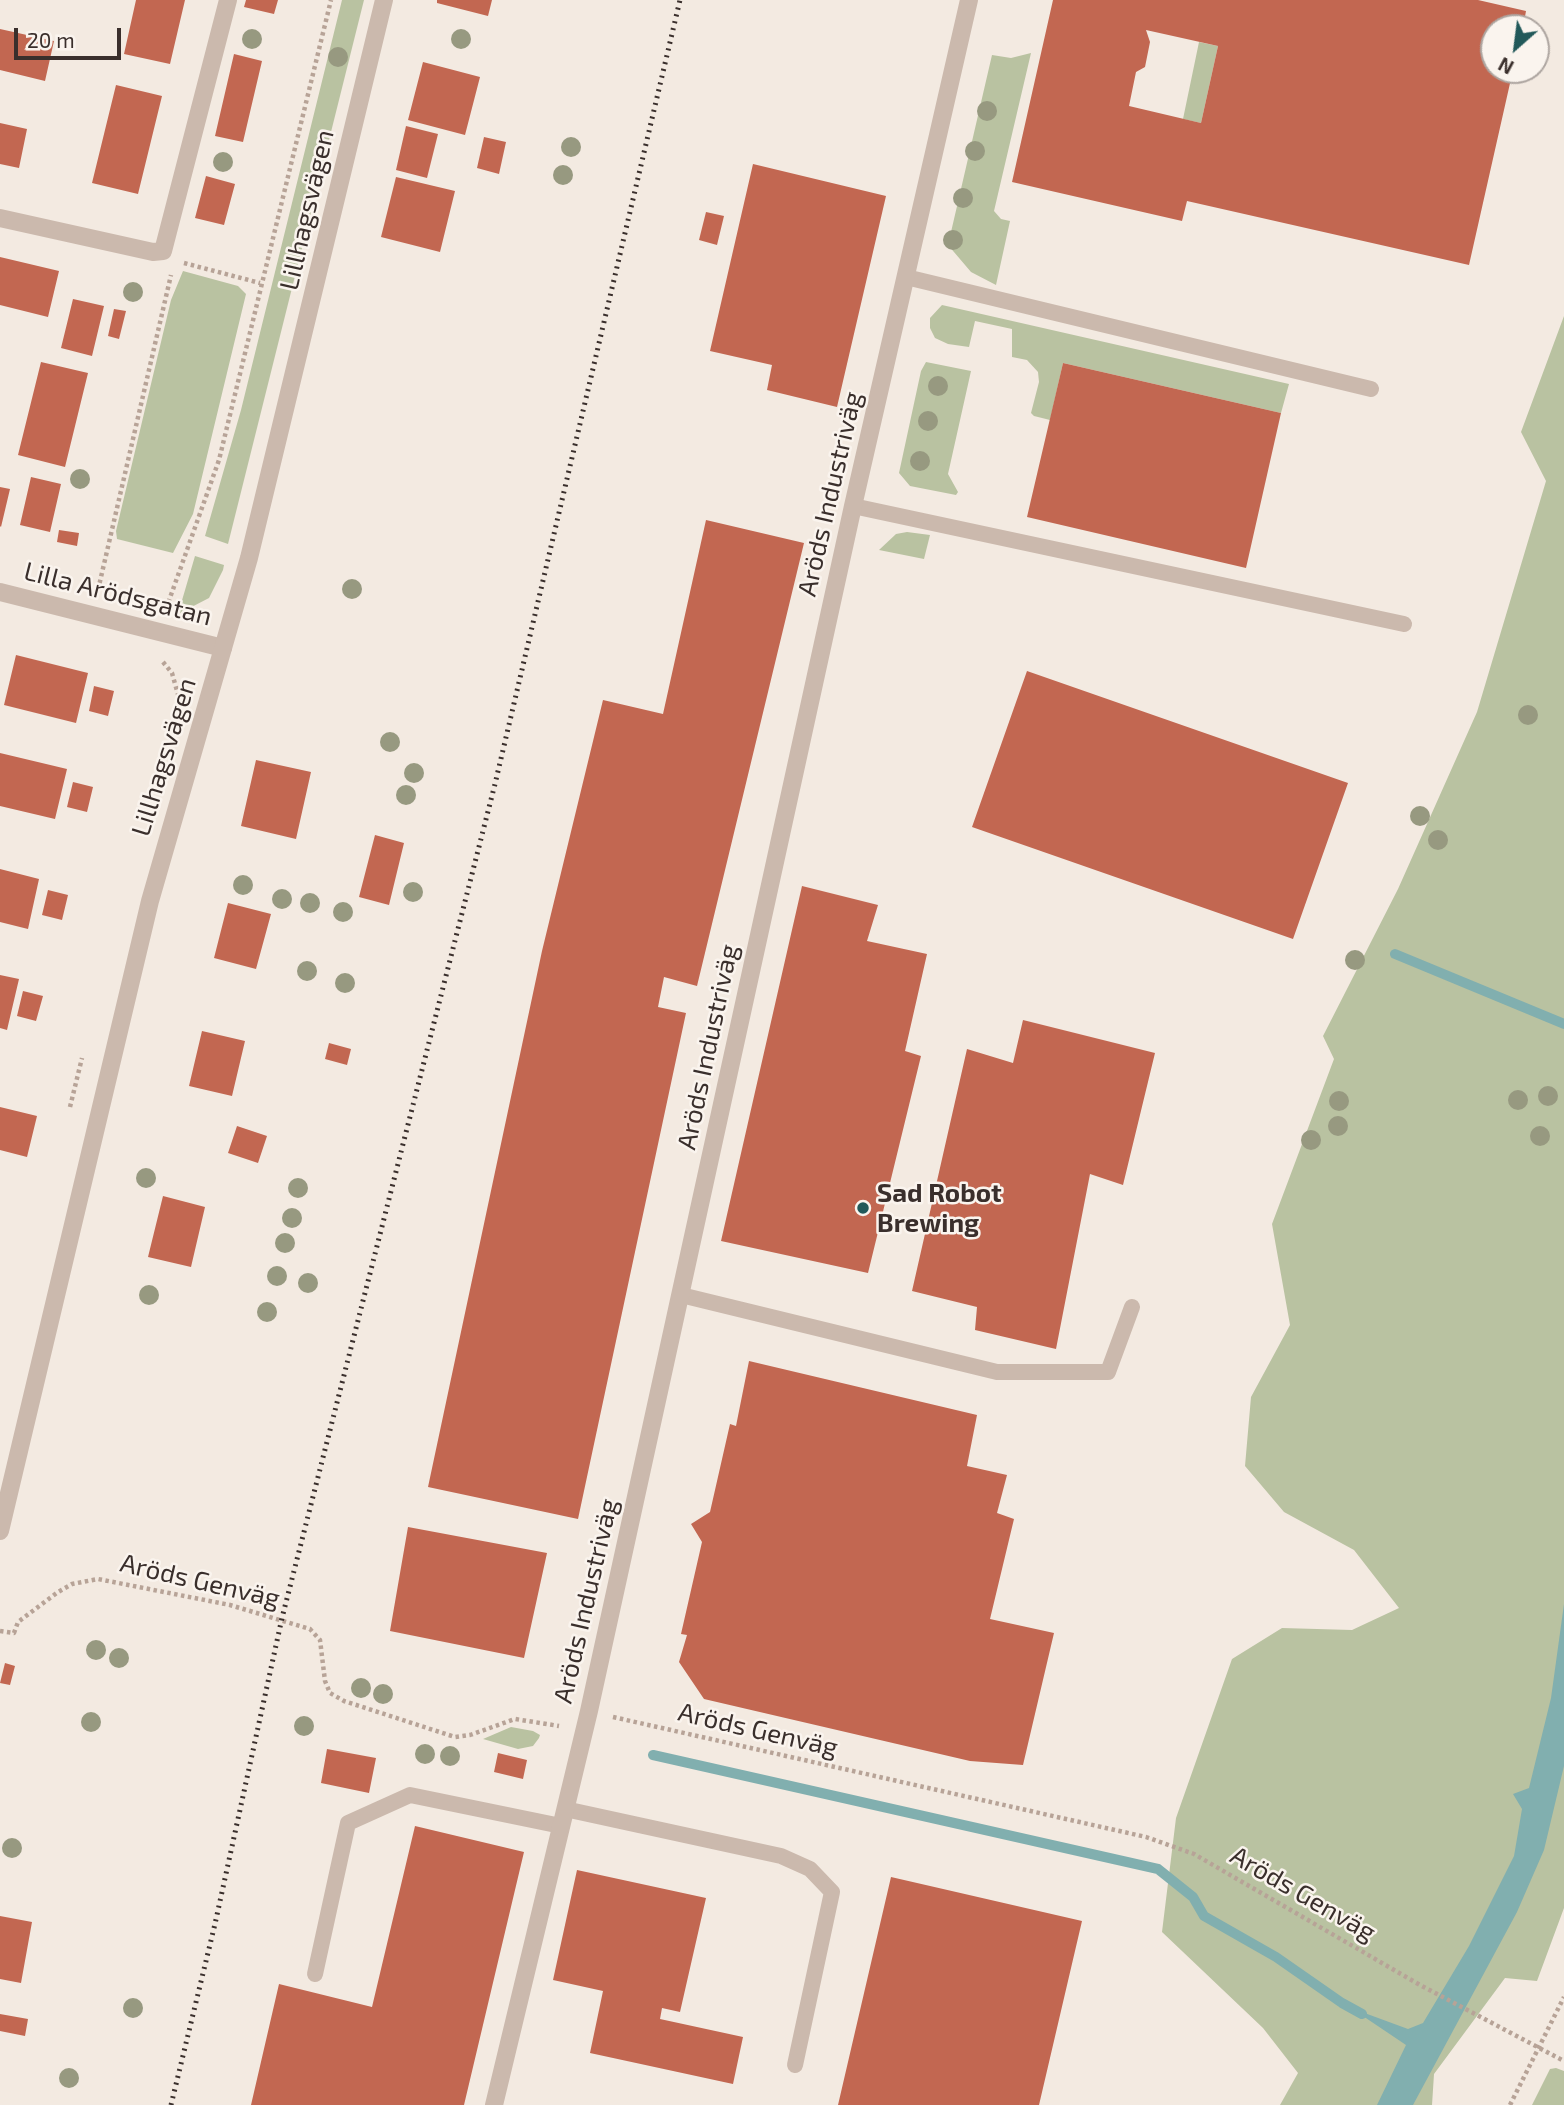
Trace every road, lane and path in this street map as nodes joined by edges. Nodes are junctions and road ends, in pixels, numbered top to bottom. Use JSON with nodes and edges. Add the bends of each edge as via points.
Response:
{"nodes":[{"id":1,"x":228,"y":0,"type":"edge"},
{"id":2,"x":331,"y":0,"type":"edge"},
{"id":3,"x":384,"y":0,"type":"edge"},
{"id":4,"x":969,"y":0,"type":"edge"},
{"id":5,"x":0,"y":218,"type":"edge"},
{"id":6,"x":169,"y":256,"type":"junction"},
{"id":7,"x":906,"y":278,"type":"junction"},
{"id":8,"x":261,"y":283,"type":"junction"},
{"id":9,"x":1371,"y":389,"type":"dead end"},
{"id":10,"x":853,"y":506,"type":"junction"},
{"id":11,"x":0,"y":592,"type":"edge"},
{"id":12,"x":91,"y":616,"type":"junction"},
{"id":13,"x":1404,"y":624,"type":"dead end"},
{"id":14,"x":161,"y":632,"type":"junction"},
{"id":15,"x":223,"y":648,"type":"junction"},
{"id":16,"x":177,"y":709,"type":"dead end"},
{"id":17,"x":83,"y":1054,"type":"dead end"},
{"id":18,"x":74,"y":1092,"type":"dead end"},
{"id":19,"x":681,"y":1295,"type":"junction"},
{"id":20,"x":1132,"y":1307,"type":"dead end"},
{"id":21,"x":0,"y":1531,"type":"edge"},
{"id":22,"x":0,"y":1631,"type":"edge"},
{"id":23,"x":589,"y":1711,"type":"junction"},
{"id":24,"x":563,"y":1818,"type":"junction"},
{"id":25,"x":315,"y":1974,"type":"dead end"},
{"id":26,"x":1564,"y":1997,"type":"edge"},
{"id":27,"x":1539,"y":2048,"type":"junction"},
{"id":28,"x":1564,"y":2061,"type":"edge"},
{"id":29,"x":796,"y":2065,"type":"dead end"},
{"id":30,"x":494,"y":2105,"type":"edge"},
{"id":31,"x":1510,"y":2105,"type":"edge"}],
"edges":[{"from":1,"to":6,"type":"street"},
{"from":2,"to":8,"type":"path"},
{"from":3,"to":15,"type":"street","name":"Lillhagsvägen","via":[[249,558]]},
{"from":4,"to":7,"type":"street","name":"Aröds Industriväg"},
{"from":5,"to":6,"type":"street"},
{"from":6,"to":8,"type":"path"},
{"from":6,"to":12,"type":"path"},
{"from":7,"to":9,"type":"lane"},
{"from":7,"to":10,"type":"street","name":"Aröds Industriväg"},
{"from":8,"to":14,"type":"path","via":[[219,460]]},
{"from":10,"to":13,"type":"lane"},
{"from":10,"to":19,"type":"street","name":"Aröds Industriväg"},
{"from":11,"to":12,"type":"street","name":"Lilla Arödsgatan"},
{"from":12,"to":14,"type":"street","name":"Lilla Arödsgatan"},
{"from":14,"to":15,"type":"street","name":"Lilla Arödsgatan"},
{"from":14,"to":16,"type":"path","via":[[155,652],[172,673],[179,697]]},
{"from":15,"to":21,"type":"street","name":"Lillhagsvägen","via":[[147,913]]},
{"from":17,"to":18,"type":"path"},
{"from":19,"to":20,"type":"lane","via":[[997,1371],[1108,1372]]},
{"from":19,"to":23,"type":"street","name":"Aröds Industriväg"},
{"from":22,"to":23,"type":"path","name":"Aröds Genväg","via":[[14,1633],[18,1622],[58,1592],[98,1578],[230,1605],[310,1629],[320,1640],[330,1693],[455,1737],[516,1719],[558,1727]]},
{"from":23,"to":24,"type":"street","name":"Aröds Industriväg"},
{"from":23,"to":27,"type":"path","name":"Aröds Genväg","via":[[1146,1838],[1194,1854]]},
{"from":24,"to":25,"type":"lane","via":[[410,1795],[348,1823]]},
{"from":24,"to":29,"type":"lane","via":[[781,1856],[810,1869],[832,1892]]},
{"from":24,"to":30,"type":"street","name":"Aröds Industriväg"},
{"from":26,"to":27,"type":"path"},
{"from":27,"to":28,"type":"path","name":"Aröds Genväg"},
{"from":27,"to":31,"type":"path"}]}
